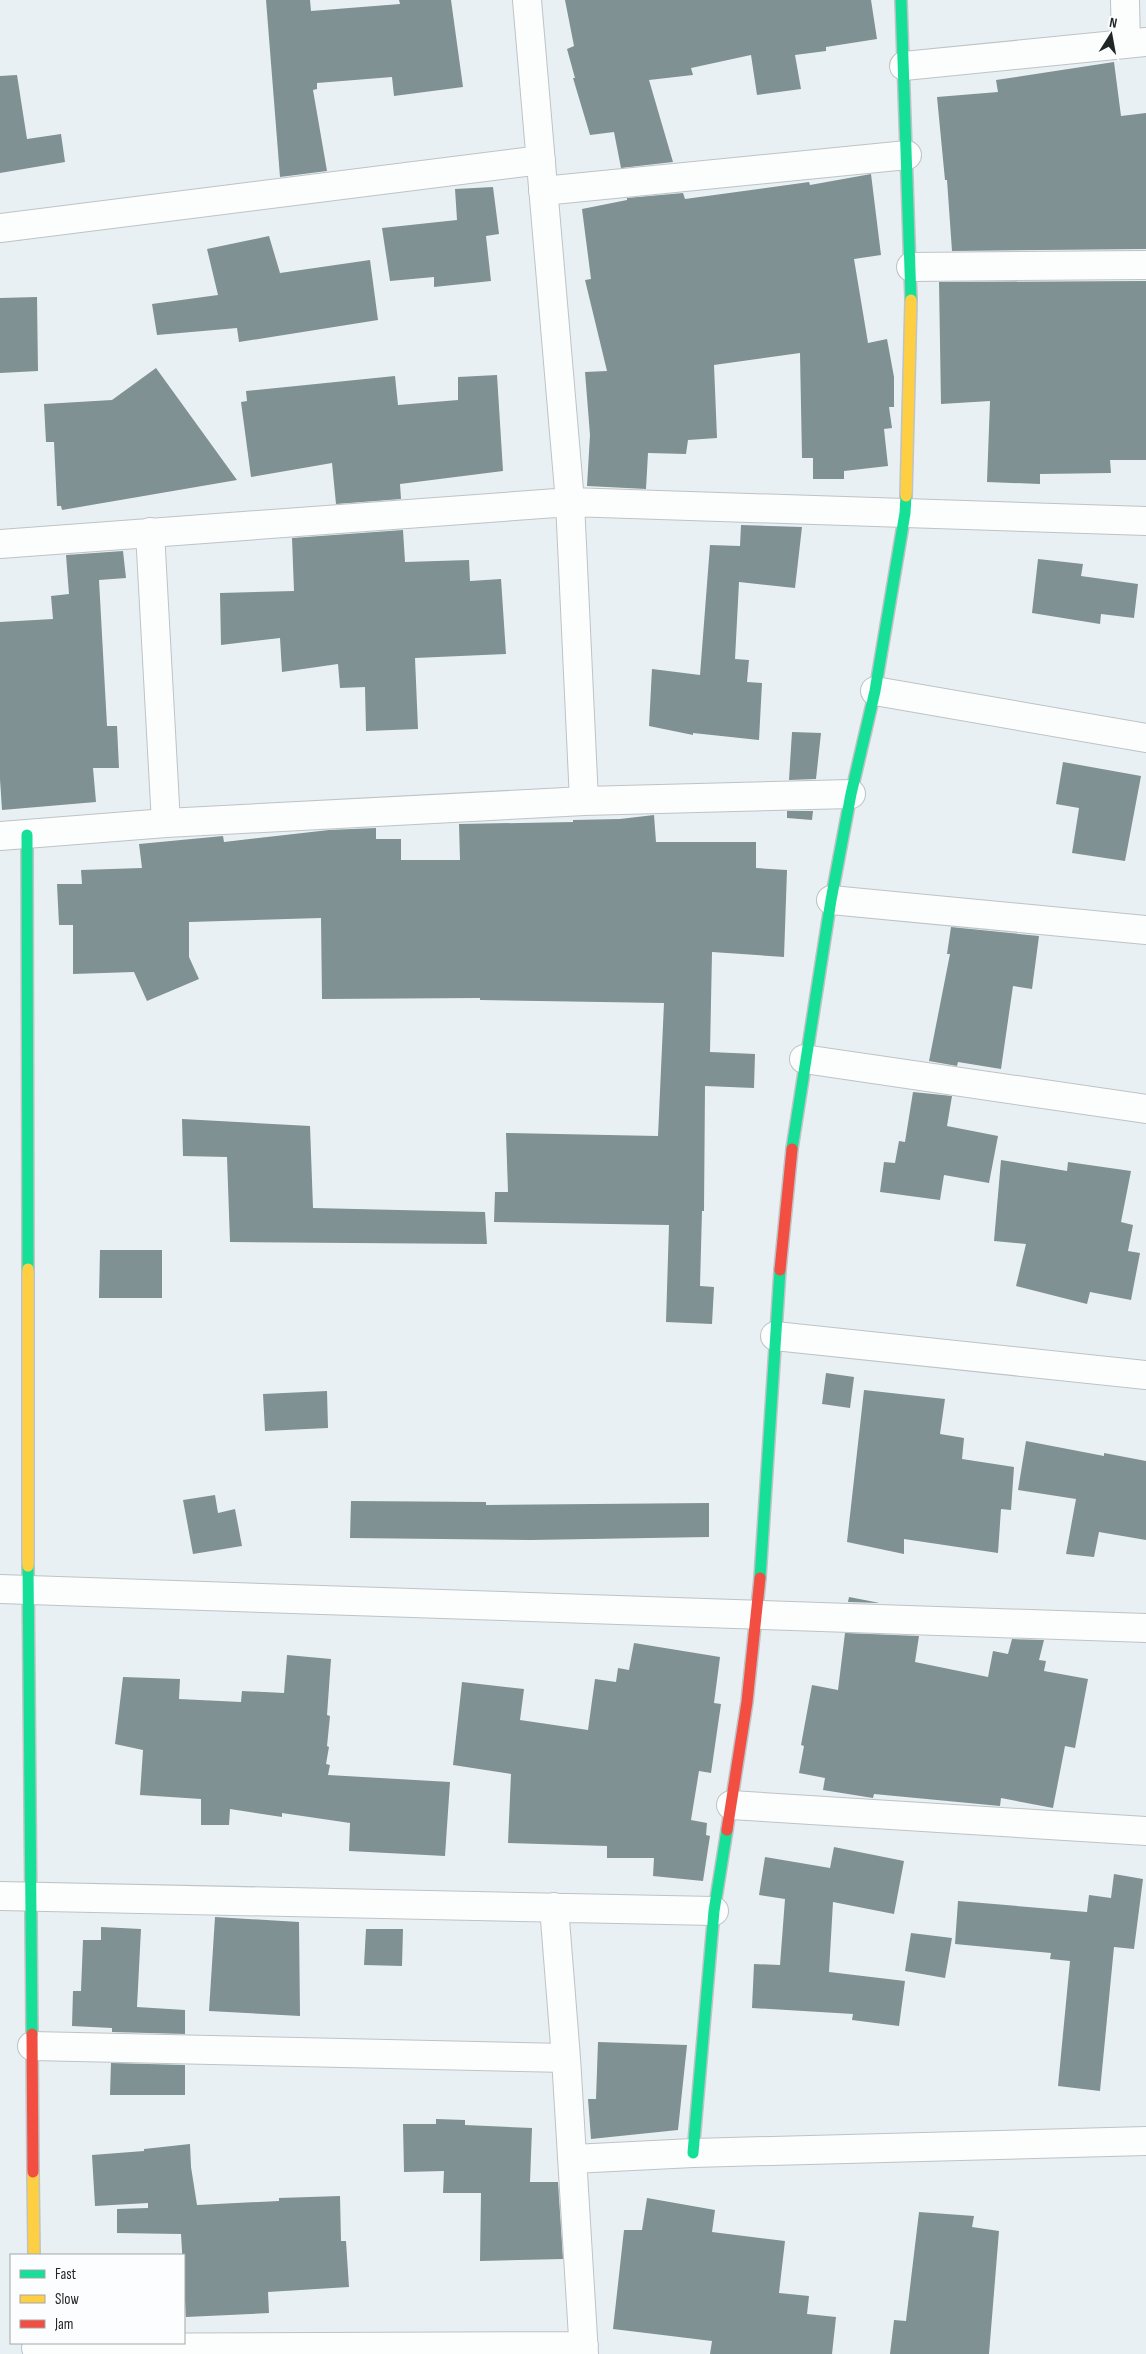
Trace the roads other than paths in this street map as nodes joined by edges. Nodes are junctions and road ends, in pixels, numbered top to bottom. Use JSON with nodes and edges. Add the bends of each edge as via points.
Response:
{"nodes":[{"id":1,"x":527,"y":0,"type":"edge"},
{"id":2,"x":901,"y":0,"type":"edge"},
{"id":3,"x":1125,"y":0,"type":"edge"},
{"id":4,"x":1136,"y":43,"type":"edge"},
{"id":5,"x":904,"y":66,"type":"junction"},
{"id":6,"x":907,"y":155,"type":"junction"},
{"id":7,"x":541,"y":160,"type":"junction"},
{"id":8,"x":543,"y":191,"type":"junction"},
{"id":9,"x":0,"y":228,"type":"edge"},
{"id":10,"x":1146,"y":265,"type":"edge"},
{"id":11,"x":911,"y":267,"type":"junction"},
{"id":12,"x":570,"y":502,"type":"junction"},
{"id":13,"x":905,"y":513,"type":"junction"},
{"id":14,"x":1146,"y":520,"type":"edge"},
{"id":15,"x":150,"y":532,"type":"junction"},
{"id":16,"x":0,"y":544,"type":"edge"},
{"id":17,"x":875,"y":690,"type":"junction"},
{"id":18,"x":1146,"y":738,"type":"edge"},
{"id":19,"x":851,"y":794,"type":"junction"},
{"id":20,"x":584,"y":801,"type":"junction"},
{"id":21,"x":166,"y":823,"type":"junction"},
{"id":22,"x":27,"y":835,"type":"junction"},
{"id":23,"x":0,"y":836,"type":"edge"},
{"id":24,"x":831,"y":900,"type":"junction"},
{"id":25,"x":1146,"y":930,"type":"edge"},
{"id":26,"x":804,"y":1059,"type":"junction"},
{"id":27,"x":1146,"y":1109,"type":"edge"},
{"id":28,"x":775,"y":1336,"type":"junction"},
{"id":29,"x":1146,"y":1375,"type":"edge"},
{"id":30,"x":0,"y":1589,"type":"edge"},
{"id":31,"x":28,"y":1590,"type":"junction"},
{"id":32,"x":758,"y":1614,"type":"junction"},
{"id":33,"x":1146,"y":1628,"type":"edge"},
{"id":34,"x":731,"y":1805,"type":"junction"},
{"id":35,"x":1146,"y":1831,"type":"edge"},
{"id":36,"x":0,"y":1896,"type":"edge"},
{"id":37,"x":30,"y":1896,"type":"junction"},
{"id":38,"x":554,"y":1907,"type":"junction"},
{"id":39,"x":714,"y":1911,"type":"junction"},
{"id":40,"x":32,"y":2046,"type":"junction"},
{"id":41,"x":566,"y":2058,"type":"junction"},
{"id":42,"x":1146,"y":2141,"type":"edge"},
{"id":43,"x":693,"y":2153,"type":"junction"},
{"id":44,"x":573,"y":2159,"type":"junction"},
{"id":45,"x":34,"y":2254,"type":"edge"},
{"id":46,"x":36,"y":2348,"type":"edge"},
{"id":47,"x":584,"y":2350,"type":"edge"}],
"edges":[{"from":1,"to":7,"type":"street"},
{"from":2,"to":5,"type":"street"},
{"from":3,"to":4,"type":"street"},
{"from":4,"to":5,"type":"street"},
{"from":5,"to":6,"type":"street"},
{"from":6,"to":8,"type":"street"},
{"from":6,"to":11,"type":"street"},
{"from":7,"to":8,"type":"street"},
{"from":7,"to":9,"type":"street"},
{"from":8,"to":12,"type":"street"},
{"from":10,"to":11,"type":"street"},
{"from":11,"to":13,"type":"street"},
{"from":12,"to":13,"type":"street"},
{"from":12,"to":15,"type":"street"},
{"from":12,"to":20,"type":"street"},
{"from":13,"to":14,"type":"street"},
{"from":13,"to":17,"type":"street"},
{"from":15,"to":16,"type":"street"},
{"from":15,"to":21,"type":"street"},
{"from":17,"to":18,"type":"street"},
{"from":17,"to":19,"type":"street"},
{"from":19,"to":20,"type":"street"},
{"from":19,"to":24,"type":"street"},
{"from":20,"to":21,"type":"street"},
{"from":21,"to":22,"type":"street"},
{"from":22,"to":23,"type":"street"},
{"from":22,"to":31,"type":"street"},
{"from":24,"to":25,"type":"street"},
{"from":24,"to":26,"type":"street"},
{"from":26,"to":27,"type":"street"},
{"from":26,"to":28,"type":"street","via":[[783,1222]]},
{"from":28,"to":29,"type":"street"},
{"from":28,"to":32,"type":"street"},
{"from":30,"to":31,"type":"street"},
{"from":31,"to":32,"type":"street"},
{"from":31,"to":37,"type":"street"},
{"from":32,"to":33,"type":"street"},
{"from":32,"to":34,"type":"street"},
{"from":34,"to":35,"type":"street"},
{"from":34,"to":39,"type":"street"},
{"from":36,"to":37,"type":"street"},
{"from":37,"to":38,"type":"street"},
{"from":37,"to":40,"type":"street"},
{"from":38,"to":39,"type":"street"},
{"from":38,"to":41,"type":"street"},
{"from":39,"to":43,"type":"street"},
{"from":40,"to":41,"type":"street"},
{"from":40,"to":45,"type":"street"},
{"from":41,"to":44,"type":"street"},
{"from":42,"to":43,"type":"street"},
{"from":43,"to":44,"type":"street"},
{"from":44,"to":47,"type":"street"},
{"from":46,"to":47,"type":"street"}]}
